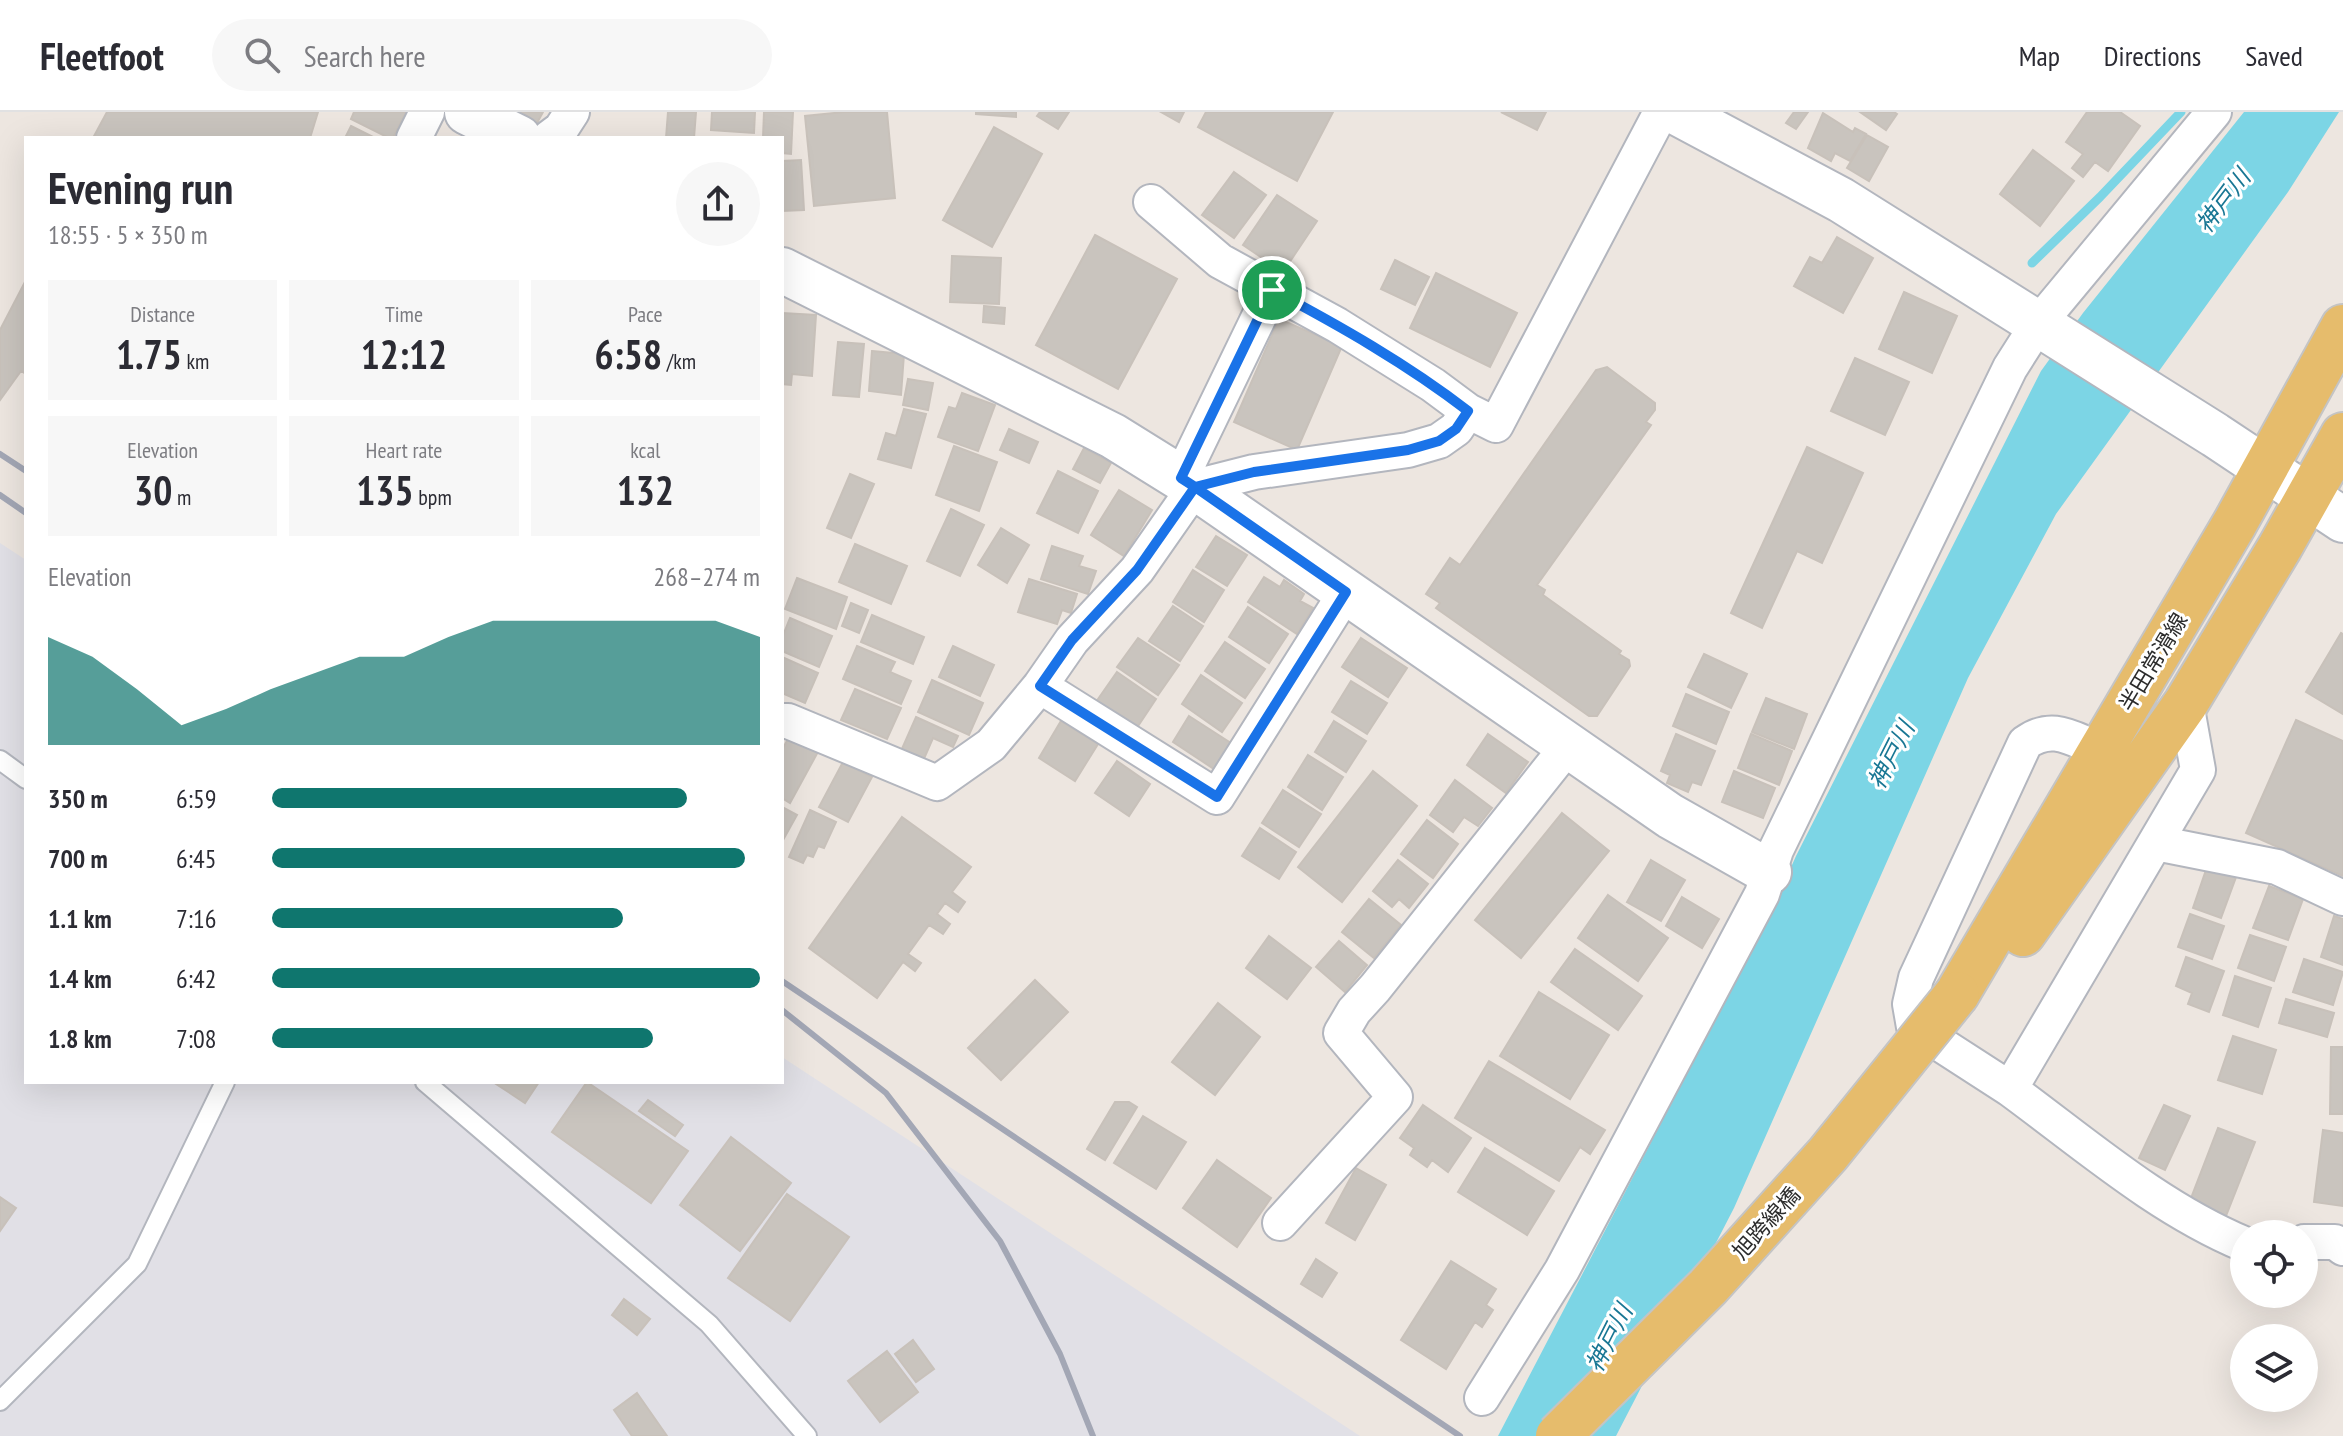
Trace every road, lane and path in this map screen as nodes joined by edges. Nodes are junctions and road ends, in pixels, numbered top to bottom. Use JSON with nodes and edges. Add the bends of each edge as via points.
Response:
{"nodes":[{"id":1,"x":427,"y":112,"type":"edge"},
{"id":2,"x":467,"y":112,"type":"edge"},
{"id":3,"x":572,"y":112,"type":"edge"},
{"id":4,"x":1661,"y":112,"type":"edge"},
{"id":5,"x":1676,"y":112,"type":"edge"},
{"id":6,"x":2214,"y":112,"type":"edge"},
{"id":7,"x":415,"y":136,"type":"edge"},
{"id":8,"x":515,"y":136,"type":"edge"},
{"id":9,"x":552,"y":136,"type":"edge"},
{"id":10,"x":1151,"y":202,"type":"dead end"},
{"id":11,"x":784,"y":271,"type":"edge"},
{"id":12,"x":1272,"y":290,"type":"junction"},
{"id":13,"x":2038,"y":324,"type":"junction"},
{"id":14,"x":2343,"y":327,"type":"edge"},
{"id":15,"x":1468,"y":411,"type":"junction"},
{"id":16,"x":2343,"y":435,"type":"edge"},
{"id":17,"x":2265,"y":469,"type":"junction"},
{"id":18,"x":1188,"y":483,"type":"junction"},
{"id":19,"x":2326,"y":508,"type":"edge"},
{"id":20,"x":1346,"y":592,"type":"junction"},
{"id":21,"x":1040,"y":686,"type":"junction"},
{"id":22,"x":2186,"y":703,"type":"junction"},
{"id":23,"x":784,"y":721,"type":"edge"},
{"id":24,"x":1568,"y":746,"type":"junction"},
{"id":25,"x":2101,"y":750,"type":"junction"},
{"id":26,"x":0,"y":760,"type":"edge"},
{"id":27,"x":24,"y":778,"type":"edge"},
{"id":28,"x":2156,"y":843,"type":"junction"},
{"id":29,"x":1769,"y":872,"type":"junction"},
{"id":30,"x":2343,"y":898,"type":"edge"},
{"id":31,"x":1966,"y":998,"type":"junction"},
{"id":32,"x":224,"y":1084,"type":"edge"},
{"id":33,"x":427,"y":1084,"type":"edge"},
{"id":34,"x":2010,"y":1089,"type":"junction"},
{"id":35,"x":1280,"y":1223,"type":"dead end"},
{"id":36,"x":2230,"y":1238,"type":"edge"},
{"id":37,"x":2318,"y":1242,"type":"edge"},
{"id":38,"x":2343,"y":1248,"type":"edge"},
{"id":39,"x":1482,"y":1398,"type":"dead end"},
{"id":40,"x":0,"y":1401,"type":"edge"},
{"id":41,"x":807,"y":1436,"type":"edge"},
{"id":42,"x":1558,"y":1436,"type":"edge"},
{"id":43,"x":1581,"y":1436,"type":"edge"}],
"edges":[{"from":1,"to":7,"type":"street"},
{"from":2,"to":8,"type":"street"},
{"from":3,"to":9,"type":"street"},
{"from":4,"to":15,"type":"street","via":[[1496,425]]},
{"from":5,"to":13,"type":"street","via":[[1841,200]]},
{"from":6,"to":13,"type":"street"},
{"from":10,"to":12,"type":"street","via":[[1220,261]]},
{"from":11,"to":18,"type":"street","via":[[1113,436]]},
{"from":12,"to":15,"type":"street","via":[[1337,325]]},
{"from":12,"to":18,"type":"street"},
{"from":13,"to":17,"type":"street"},
{"from":13,"to":29,"type":"street","via":[[2003,382]]},
{"from":14,"to":17,"type":"main road","name":"半田常滑線"},
{"from":15,"to":18,"type":"street","via":[[1439,441],[1408,450]]},
{"from":16,"to":19,"type":"main road"},
{"from":17,"to":19,"type":"street"},
{"from":17,"to":25,"type":"main road","name":"半田常滑線"},
{"from":18,"to":20,"type":"street"},
{"from":18,"to":21,"type":"street","via":[[1137,570],[1072,640]]},
{"from":19,"to":22,"type":"main road"},
{"from":20,"to":21,"type":"street","via":[[1217,797]]},
{"from":20,"to":24,"type":"street"},
{"from":21,"to":23,"type":"street","via":[[991,745],[937,783]]},
{"from":22,"to":28,"type":"street","via":[[2198,770]]},
{"from":22,"to":31,"type":"main road"},
{"from":24,"to":29,"type":"street","via":[[1670,816]]},
{"from":24,"to":35,"type":"street","via":[[1354,1011],[1341,1033],[1395,1097]]},
{"from":25,"to":31,"type":"main road","name":"半田常滑線"},
{"from":25,"to":34,"type":"street","via":[[2055,733],[2039,733],[2025,743],[1916,978],[1910,1004],[1914,1027]]},
{"from":26,"to":27,"type":"lane"},
{"from":28,"to":30,"type":"street","via":[[2277,867]]},
{"from":28,"to":34,"type":"street"},
{"from":29,"to":39,"type":"street","via":[[1562,1270]]},
{"from":31,"to":42,"type":"main road","name":"旭跨線橋","bridge":true,"via":[[1718,1276]]},
{"from":31,"to":43,"type":"main road","name":"旭跨線橋","via":[[1843,1166],[1686,1341]]},
{"from":32,"to":40,"type":"lane","via":[[137,1264]]},
{"from":33,"to":41,"type":"lane","via":[[709,1324]]},
{"from":34,"to":36,"type":"street","via":[[2160,1199]]},
{"from":37,"to":38,"type":"street"}]}
